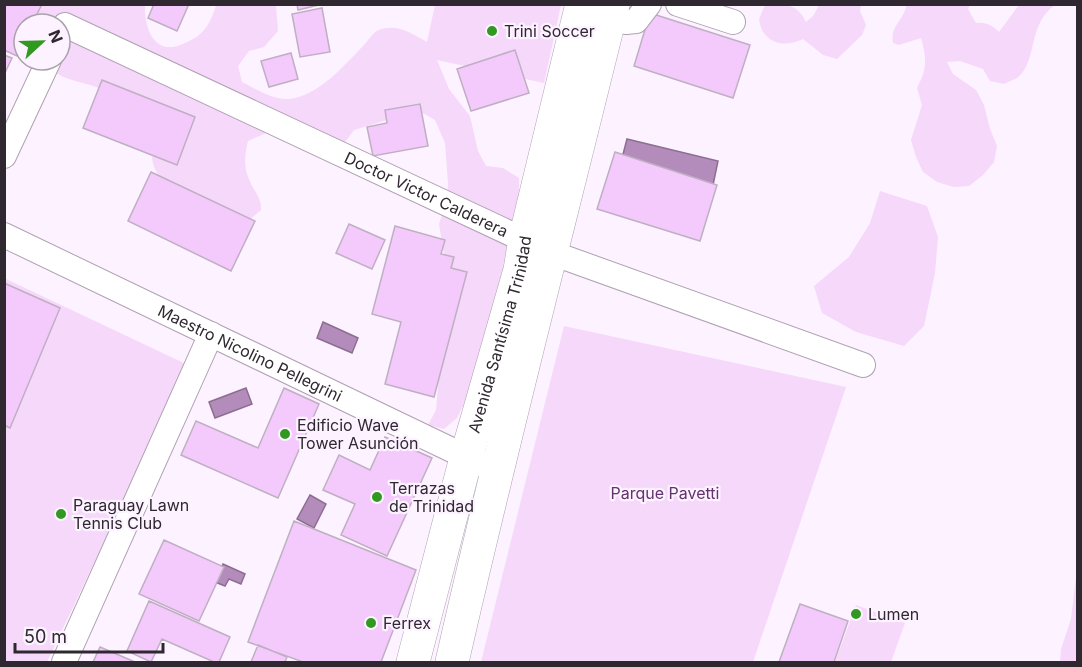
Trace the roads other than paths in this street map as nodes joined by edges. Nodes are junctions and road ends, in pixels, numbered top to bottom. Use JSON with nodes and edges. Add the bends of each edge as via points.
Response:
{"nodes":[{"id":1,"x":649,"y":4,"type":"edge"},
{"id":2,"x":678,"y":4,"type":"edge"},
{"id":3,"x":601,"y":10,"type":"edge"},
{"id":4,"x":733,"y":22,"type":"dead end"},
{"id":5,"x":72,"y":25,"type":"edge"},
{"id":6,"x":43,"y":72,"type":"edge"},
{"id":7,"x":4,"y":156,"type":"edge"},
{"id":8,"x":4,"y":235,"type":"edge"},
{"id":9,"x":539,"y":246,"type":"junction"},
{"id":10,"x":211,"y":334,"type":"junction"},
{"id":11,"x":863,"y":365,"type":"dead end"},
{"id":12,"x":466,"y":458,"type":"junction"},
{"id":13,"x":495,"y":472,"type":"junction"},
{"id":14,"x":64,"y":663,"type":"edge"},
{"id":15,"x":413,"y":663,"type":"edge"},
{"id":16,"x":452,"y":663,"type":"edge"}],
"edges":[{"from":1,"to":3,"type":"street","via":[[636,21],[626,22]]},
{"from":2,"to":4,"type":"street"},
{"from":3,"to":9,"type":"main road","name":"Avenida Santísima Trinidad"},
{"from":5,"to":9,"type":"street","name":"Doctor Victor Calderera"},
{"from":6,"to":7,"type":"street"},
{"from":8,"to":10,"type":"street","name":"Maestro Nicolino Pellegrini"},
{"from":9,"to":11,"type":"street","name":"Doctor Victor Calderera"},
{"from":9,"to":12,"type":"main road","name":"Avenida Santísima Trinidad","via":[[520,270]]},
{"from":9,"to":13,"type":"main road","name":"Avenida Santísima Trinidad"},
{"from":10,"to":12,"type":"street","name":"Maestro Nicolino Pellegrini"},
{"from":10,"to":14,"type":"street"},
{"from":12,"to":13,"type":"street","name":"Maestro Nicolino Pellegrini"},
{"from":12,"to":15,"type":"main road","name":"Avenida Santísima Trinidad"},
{"from":13,"to":16,"type":"main road","name":"Avenida Santísima Trinidad"}]}
